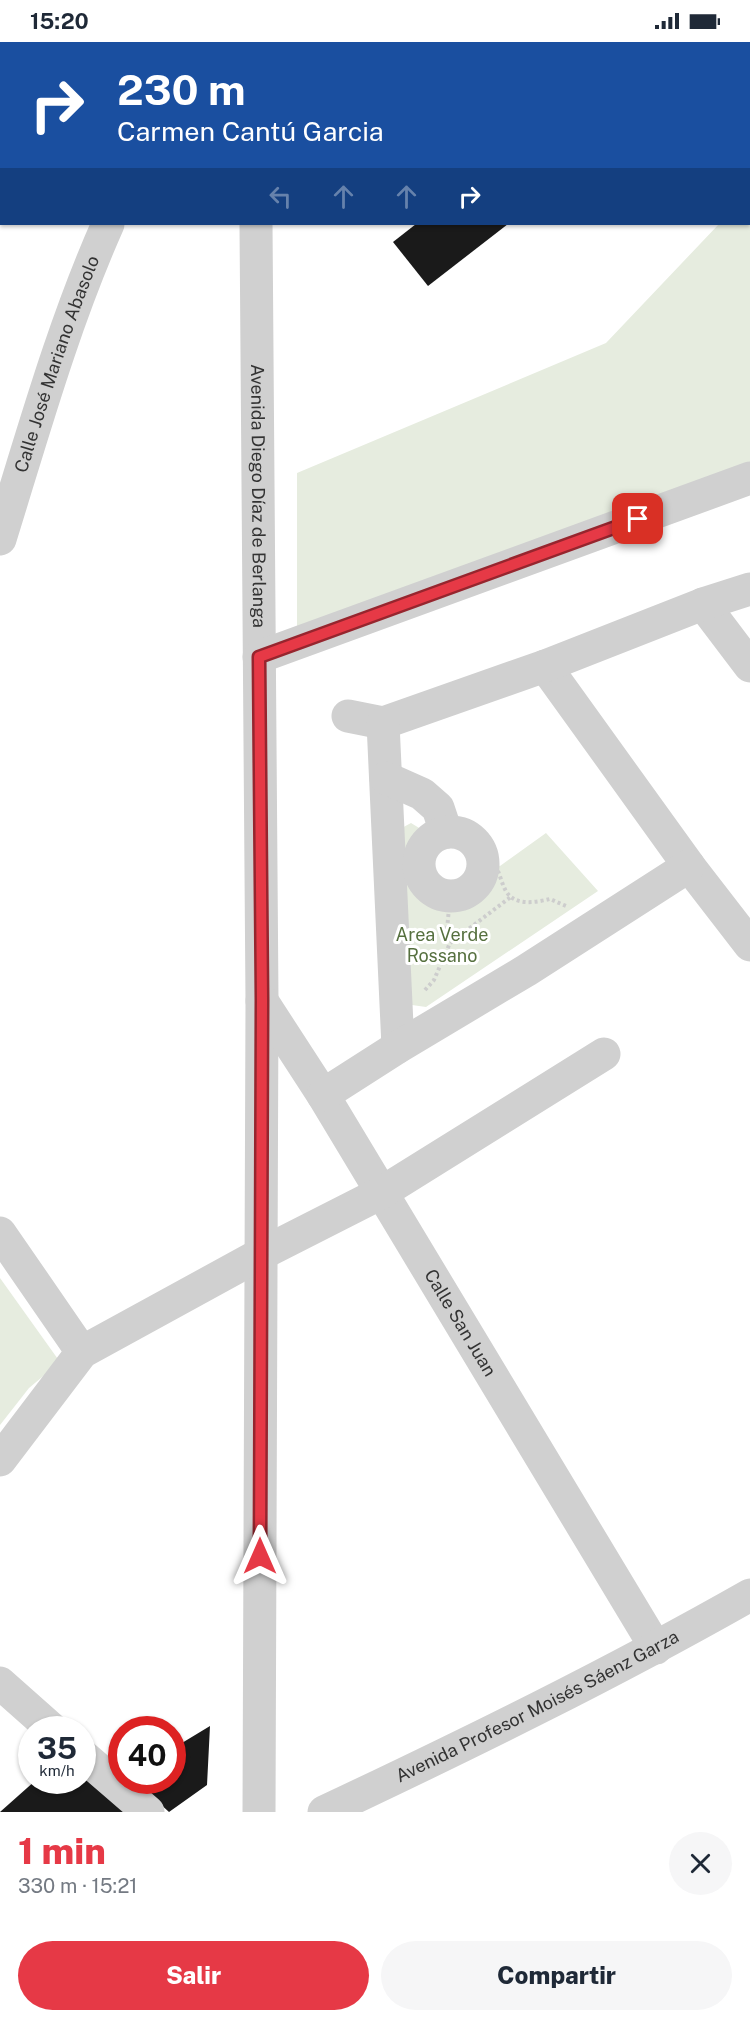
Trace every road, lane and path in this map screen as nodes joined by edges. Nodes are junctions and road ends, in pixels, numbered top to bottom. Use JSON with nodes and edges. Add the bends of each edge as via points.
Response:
{"nodes":[{"id":1,"x":108,"y":225,"type":"edge"},
{"id":2,"x":256,"y":225,"type":"edge"},
{"id":3,"x":750,"y":478,"type":"edge"},
{"id":4,"x":0,"y":539,"type":"edge"},
{"id":5,"x":750,"y":589,"type":"edge"},
{"id":6,"x":703,"y":604,"type":"junction"},
{"id":7,"x":259,"y":657,"type":"junction"},
{"id":8,"x":545,"y":666,"type":"junction"},
{"id":9,"x":750,"y":666,"type":"edge"},
{"id":10,"x":348,"y":716,"type":"dead end"},
{"id":11,"x":383,"y":723,"type":"junction"},
{"id":12,"x":386,"y":778,"type":"junction"},
{"id":13,"x":446,"y":832,"type":"dead end"},
{"id":14,"x":689,"y":867,"type":"junction"},
{"id":15,"x":498,"y":871,"type":"dead end"},
{"id":16,"x":512,"y":896,"type":"junction"},
{"id":17,"x":566,"y":906,"type":"dead end"},
{"id":18,"x":449,"y":908,"type":"dead end"},
{"id":19,"x":450,"y":943,"type":"junction"},
{"id":20,"x":750,"y":945,"type":"edge"},
{"id":21,"x":422,"y":993,"type":"dead end"},
{"id":22,"x":262,"y":1000,"type":"junction"},
{"id":23,"x":398,"y":1047,"type":"junction"},
{"id":24,"x":604,"y":1054,"type":"dead end"},
{"id":25,"x":323,"y":1095,"type":"junction"},
{"id":26,"x":381,"y":1193,"type":"junction"},
{"id":27,"x":0,"y":1233,"type":"edge"},
{"id":28,"x":261,"y":1254,"type":"junction"},
{"id":29,"x":82,"y":1352,"type":"junction"},
{"id":30,"x":0,"y":1460,"type":"edge"},
{"id":31,"x":750,"y":1595,"type":"edge"},
{"id":32,"x":656,"y":1648,"type":"junction"},
{"id":33,"x":0,"y":1683,"type":"edge"},
{"id":34,"x":37,"y":1716,"type":"edge"},
{"id":35,"x":96,"y":1767,"type":"edge"},
{"id":36,"x":147,"y":1812,"type":"edge"},
{"id":37,"x":259,"y":1812,"type":"edge"},
{"id":38,"x":324,"y":1812,"type":"edge"}],
"edges":[{"from":1,"to":4,"type":"street","name":"Calle José Mariano Abasolo","via":[[62,339]]},
{"from":2,"to":7,"type":"street","name":"Avenida Diego Díaz de Berlanga"},
{"from":3,"to":7,"type":"street"},
{"from":5,"to":6,"type":"street"},
{"from":6,"to":8,"type":"street"},
{"from":6,"to":9,"type":"street"},
{"from":7,"to":22,"type":"street","name":"Avenida Diego Díaz de Berlanga"},
{"from":8,"to":11,"type":"street"},
{"from":8,"to":14,"type":"street"},
{"from":10,"to":11,"type":"street"},
{"from":11,"to":12,"type":"street"},
{"from":12,"to":13,"type":"street","via":[[422,794],[438,808]]},
{"from":12,"to":23,"type":"street"},
{"from":14,"to":20,"type":"street"},
{"from":14,"to":23,"type":"street"},
{"from":15,"to":16,"type":"path"},
{"from":16,"to":17,"type":"path","via":[[533,903],[550,899]]},
{"from":16,"to":19,"type":"path"},
{"from":18,"to":19,"type":"path"},
{"from":19,"to":21,"type":"path","via":[[434,980]]},
{"from":22,"to":25,"type":"street","name":"Calle San Juan"},
{"from":22,"to":28,"type":"street","name":"Avenida Diego Díaz de Berlanga"},
{"from":23,"to":25,"type":"street"},
{"from":24,"to":26,"type":"street"},
{"from":25,"to":26,"type":"street","name":"Calle San Juan"},
{"from":26,"to":28,"type":"street"},
{"from":26,"to":32,"type":"street","name":"Calle San Juan"},
{"from":27,"to":29,"type":"street"},
{"from":28,"to":29,"type":"street"},
{"from":28,"to":37,"type":"street","name":"Avenida Diego Díaz de Berlanga"},
{"from":29,"to":30,"type":"street"},
{"from":31,"to":32,"type":"street","name":"Avenida Profesor Moisés Sáenz Garza"},
{"from":32,"to":38,"type":"street","name":"Avenida Profesor Moisés Sáenz Garza"},
{"from":33,"to":34,"type":"street"},
{"from":35,"to":36,"type":"street"}]}
